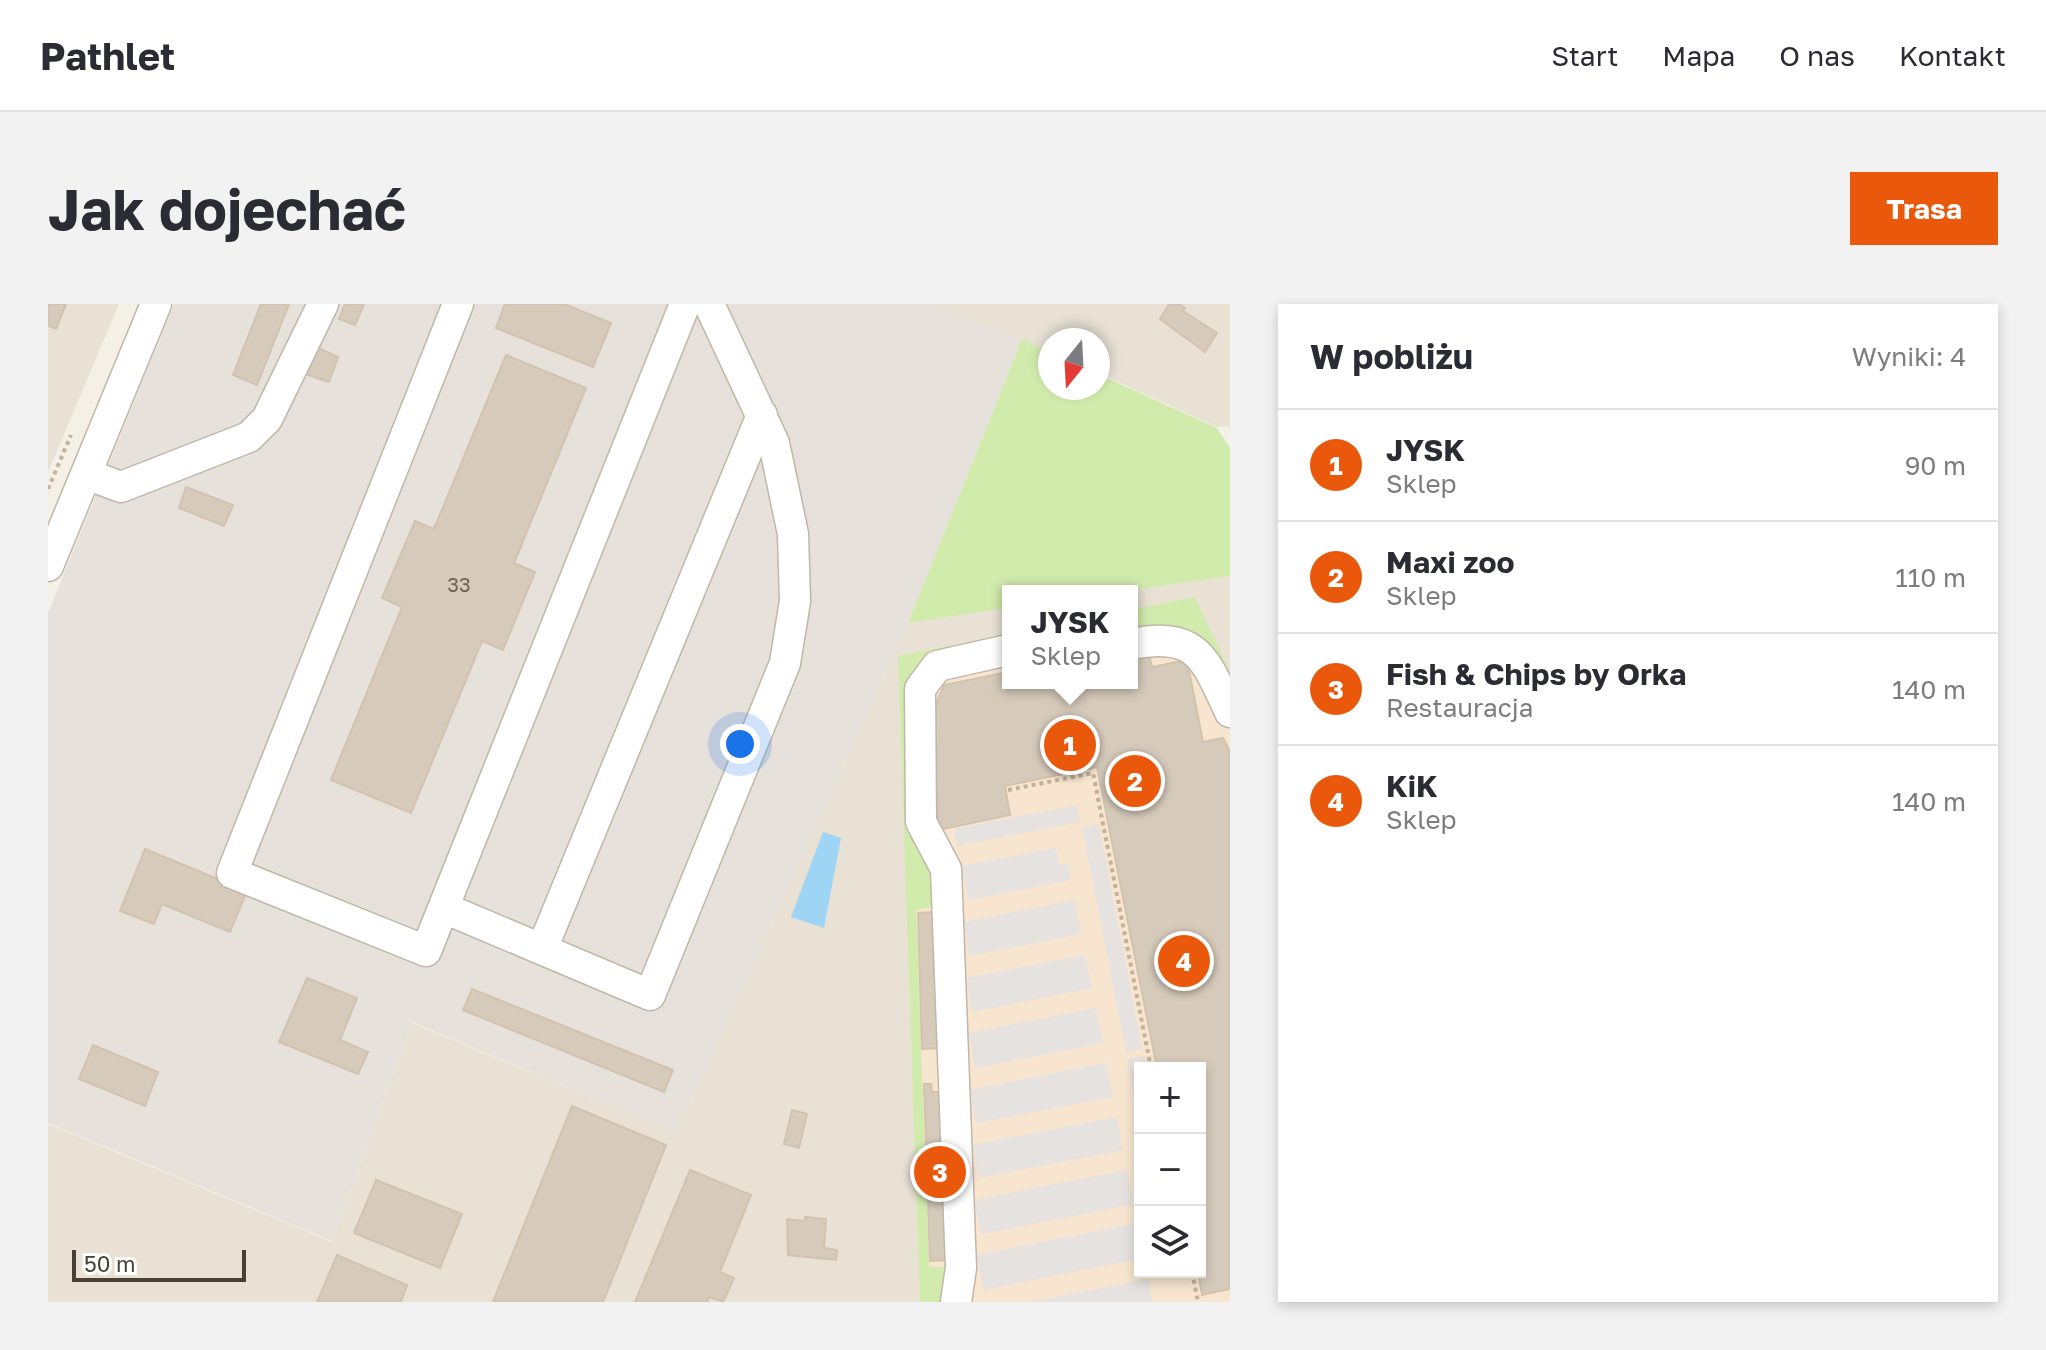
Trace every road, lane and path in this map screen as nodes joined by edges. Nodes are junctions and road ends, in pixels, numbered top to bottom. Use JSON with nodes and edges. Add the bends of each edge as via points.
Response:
{"nodes":[{"id":1,"x":156,"y":304,"type":"edge"},
{"id":2,"x":323,"y":304,"type":"edge"},
{"id":3,"x":458,"y":304,"type":"edge"},
{"id":4,"x":685,"y":304,"type":"edge"},
{"id":5,"x":709,"y":304,"type":"edge"},
{"id":6,"x":762,"y":415,"type":"junction"},
{"id":7,"x":86,"y":474,"type":"junction"},
{"id":8,"x":48,"y":566,"type":"edge"},
{"id":9,"x":1138,"y":643,"type":"edge"},
{"id":10,"x":1002,"y":651,"type":"edge"},
{"id":11,"x":1230,"y":712,"type":"edge"},
{"id":12,"x":1008,"y":790,"type":"dead end"},
{"id":13,"x":444,"y":908,"type":"junction"},
{"id":14,"x":542,"y":949,"type":"junction"},
{"id":15,"x":1150,"y":1062,"type":"edge"},
{"id":16,"x":1193,"y":1278,"type":"edge"},
{"id":17,"x":956,"y":1302,"type":"edge"},
{"id":18,"x":1198,"y":1302,"type":"edge"}],
"edges":[{"from":1,"to":7,"type":"street"},
{"from":2,"to":7,"type":"street","via":[[267,419],[249,437],[121,487]]},
{"from":3,"to":13,"type":"street","via":[[232,873],[426,951]]},
{"from":4,"to":13,"type":"street"},
{"from":5,"to":6,"type":"street"},
{"from":6,"to":14,"type":"street"},
{"from":6,"to":14,"type":"street","via":[[774,443],[793,534],[795,601],[785,663],[650,995]]},
{"from":7,"to":8,"type":"street"},
{"from":9,"to":11,"type":"street","via":[[1159,639],[1190,646],[1207,664]]},
{"from":10,"to":17,"type":"street","via":[[937,666],[923,682],[917,703],[921,822],[946,869],[960,1259]]},
{"from":12,"to":15,"type":"path","via":[[1093,773]]},
{"from":13,"to":14,"type":"street"},
{"from":16,"to":18,"type":"path"}]}
